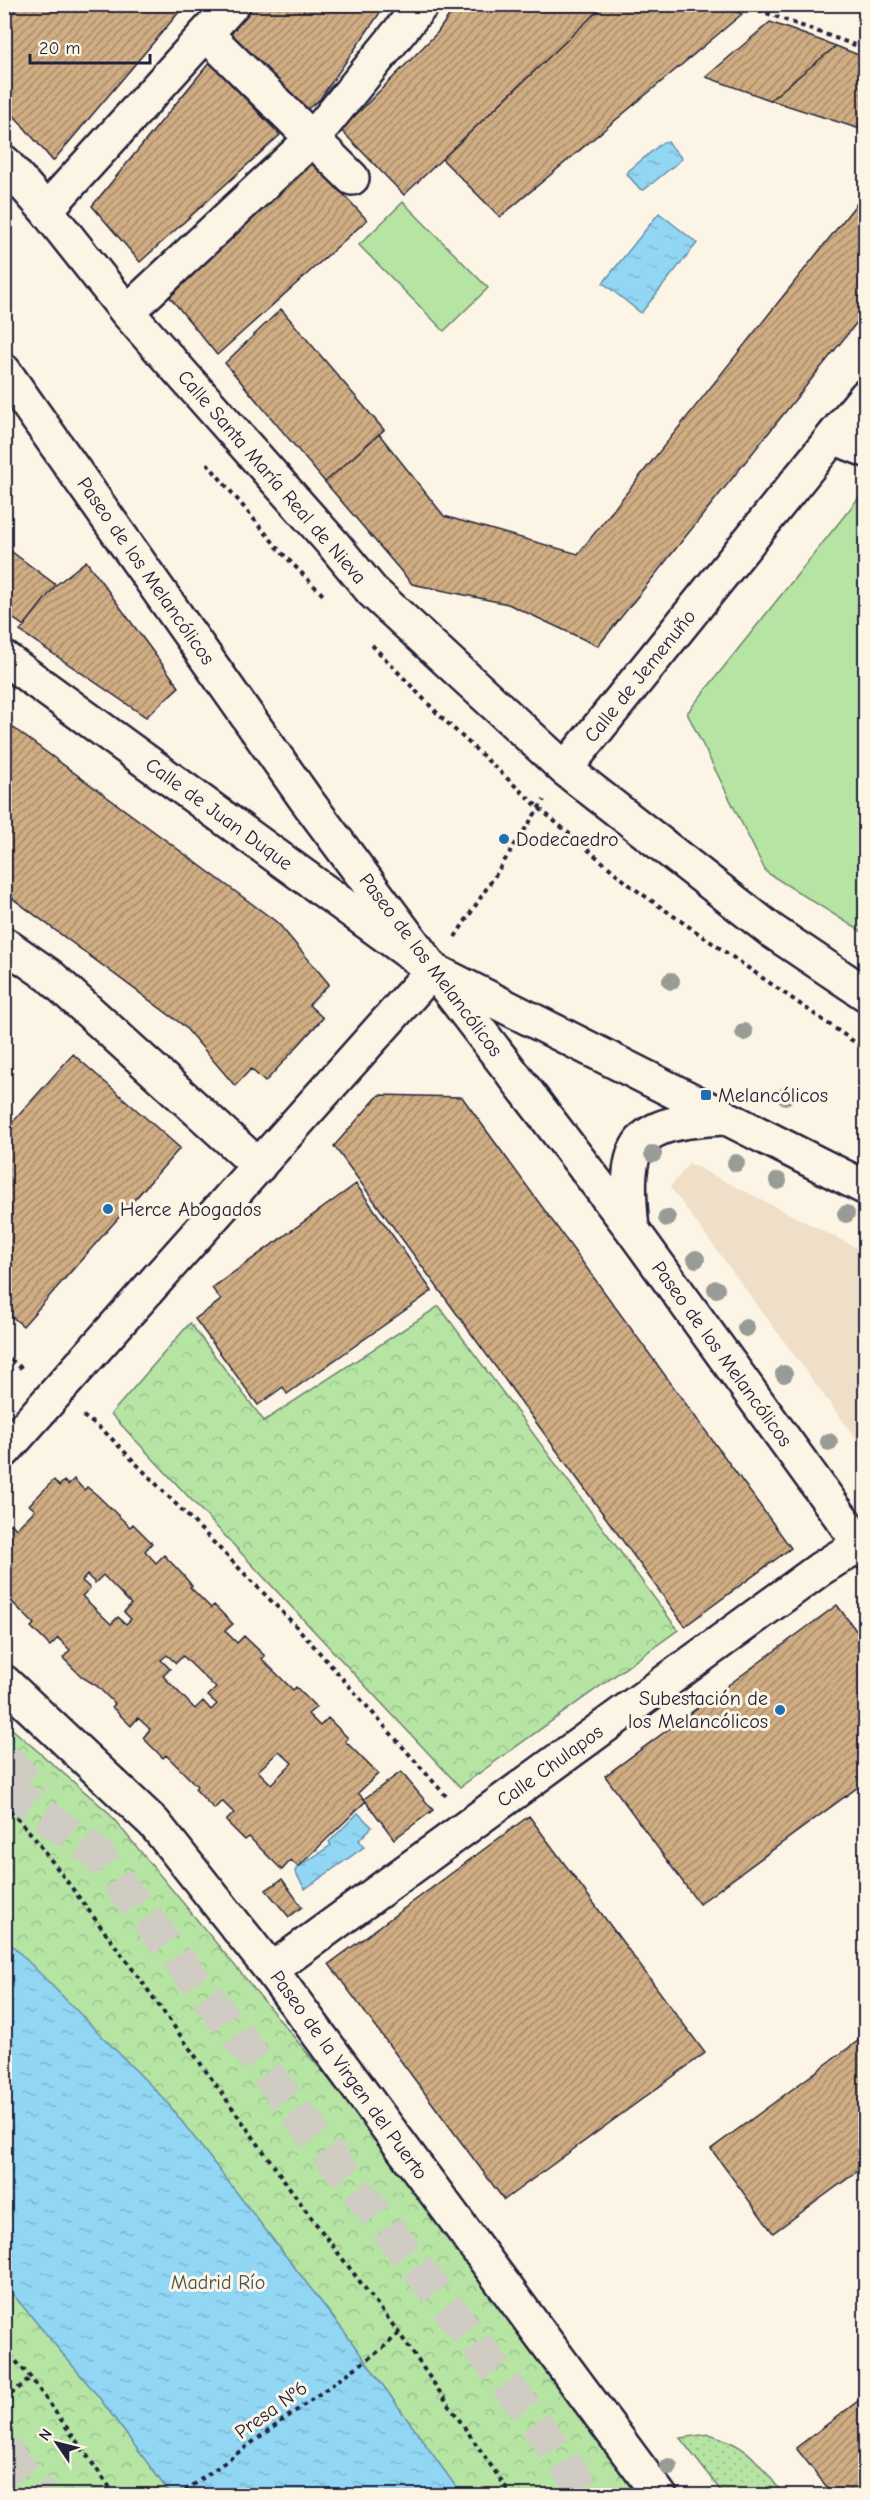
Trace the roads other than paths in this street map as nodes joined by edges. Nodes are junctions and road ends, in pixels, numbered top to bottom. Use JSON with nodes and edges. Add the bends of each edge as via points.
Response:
{"nodes":[{"id":1,"x":233,"y":4,"type":"edge"},
{"id":2,"x":422,"y":4,"type":"edge"},
{"id":3,"x":207,"y":35,"type":"junction"},
{"id":4,"x":313,"y":138,"type":"junction"},
{"id":5,"x":4,"y":162,"type":"edge"},
{"id":6,"x":352,"y":177,"type":"dead end"},
{"id":7,"x":46,"y":210,"type":"junction"},
{"id":8,"x":127,"y":312,"type":"junction"},
{"id":9,"x":4,"y":371,"type":"edge"},
{"id":10,"x":866,"y":396,"type":"edge"},
{"id":11,"x":833,"y":437,"type":"junction"},
{"id":12,"x":866,"y":450,"type":"edge"},
{"id":13,"x":4,"y":658,"type":"edge"},
{"id":14,"x":564,"y":769,"type":"junction"},
{"id":15,"x":4,"y":944,"type":"edge"},
{"id":16,"x":434,"y":970,"type":"junction"},
{"id":17,"x":866,"y":994,"type":"edge"},
{"id":18,"x":726,"y":1118,"type":"junction"},
{"id":19,"x":259,"y":1166,"type":"junction"},
{"id":20,"x":866,"y":1188,"type":"edge"},
{"id":21,"x":632,"y":1229,"type":"junction"},
{"id":22,"x":4,"y":1451,"type":"edge"},
{"id":23,"x":863,"y":1548,"type":"edge"},
{"id":24,"x":4,"y":1683,"type":"edge"},
{"id":25,"x":271,"y":1970,"type":"junction"},
{"id":26,"x":660,"y":2496,"type":"edge"}],
"edges":[{"from":1,"to":3,"type":"street"},
{"from":2,"to":4,"type":"street"},
{"from":3,"to":4,"type":"street"},
{"from":3,"to":7,"type":"street"},
{"from":4,"to":6,"type":"street"},
{"from":4,"to":8,"type":"street"},
{"from":5,"to":7,"type":"street","name":"Calle Santa María Real de Nieva"},
{"from":7,"to":8,"type":"street","name":"Calle Santa María Real de Nieva"},
{"from":8,"to":14,"type":"street","name":"Calle Santa María Real de Nieva","via":[[372,591]]},
{"from":9,"to":16,"type":"street","name":"Paseo de los Melancólicos","via":[[308,801]]},
{"from":10,"to":11,"type":"street","name":"Calle de Jemenuño"},
{"from":11,"to":12,"type":"street"},
{"from":11,"to":14,"type":"street","name":"Calle de Jemenuño"},
{"from":13,"to":16,"type":"street","name":"Calle de Juan Duque"},
{"from":14,"to":17,"type":"street","name":"Calle Santa María Real de Nieva","via":[[772,931]]},
{"from":15,"to":19,"type":"street","via":[[50,976]]},
{"from":16,"to":18,"type":"street"},
{"from":16,"to":19,"type":"street"},
{"from":16,"to":21,"type":"street","name":"Paseo de los Melancólicos"},
{"from":18,"to":20,"type":"street"},
{"from":18,"to":21,"type":"street","via":[[684,1120],[647,1134],[636,1149],[629,1172]]},
{"from":19,"to":22,"type":"street"},
{"from":21,"to":23,"type":"street","name":"Paseo de los Melancólicos"},
{"from":23,"to":25,"type":"street","name":"Calle Chulapos","via":[[820,1569]]},
{"from":24,"to":25,"type":"street","name":"Paseo de la Virgen del Puerto","via":[[154,1823]]},
{"from":25,"to":26,"type":"street","name":"Paseo de la Virgen del Puerto"}]}
